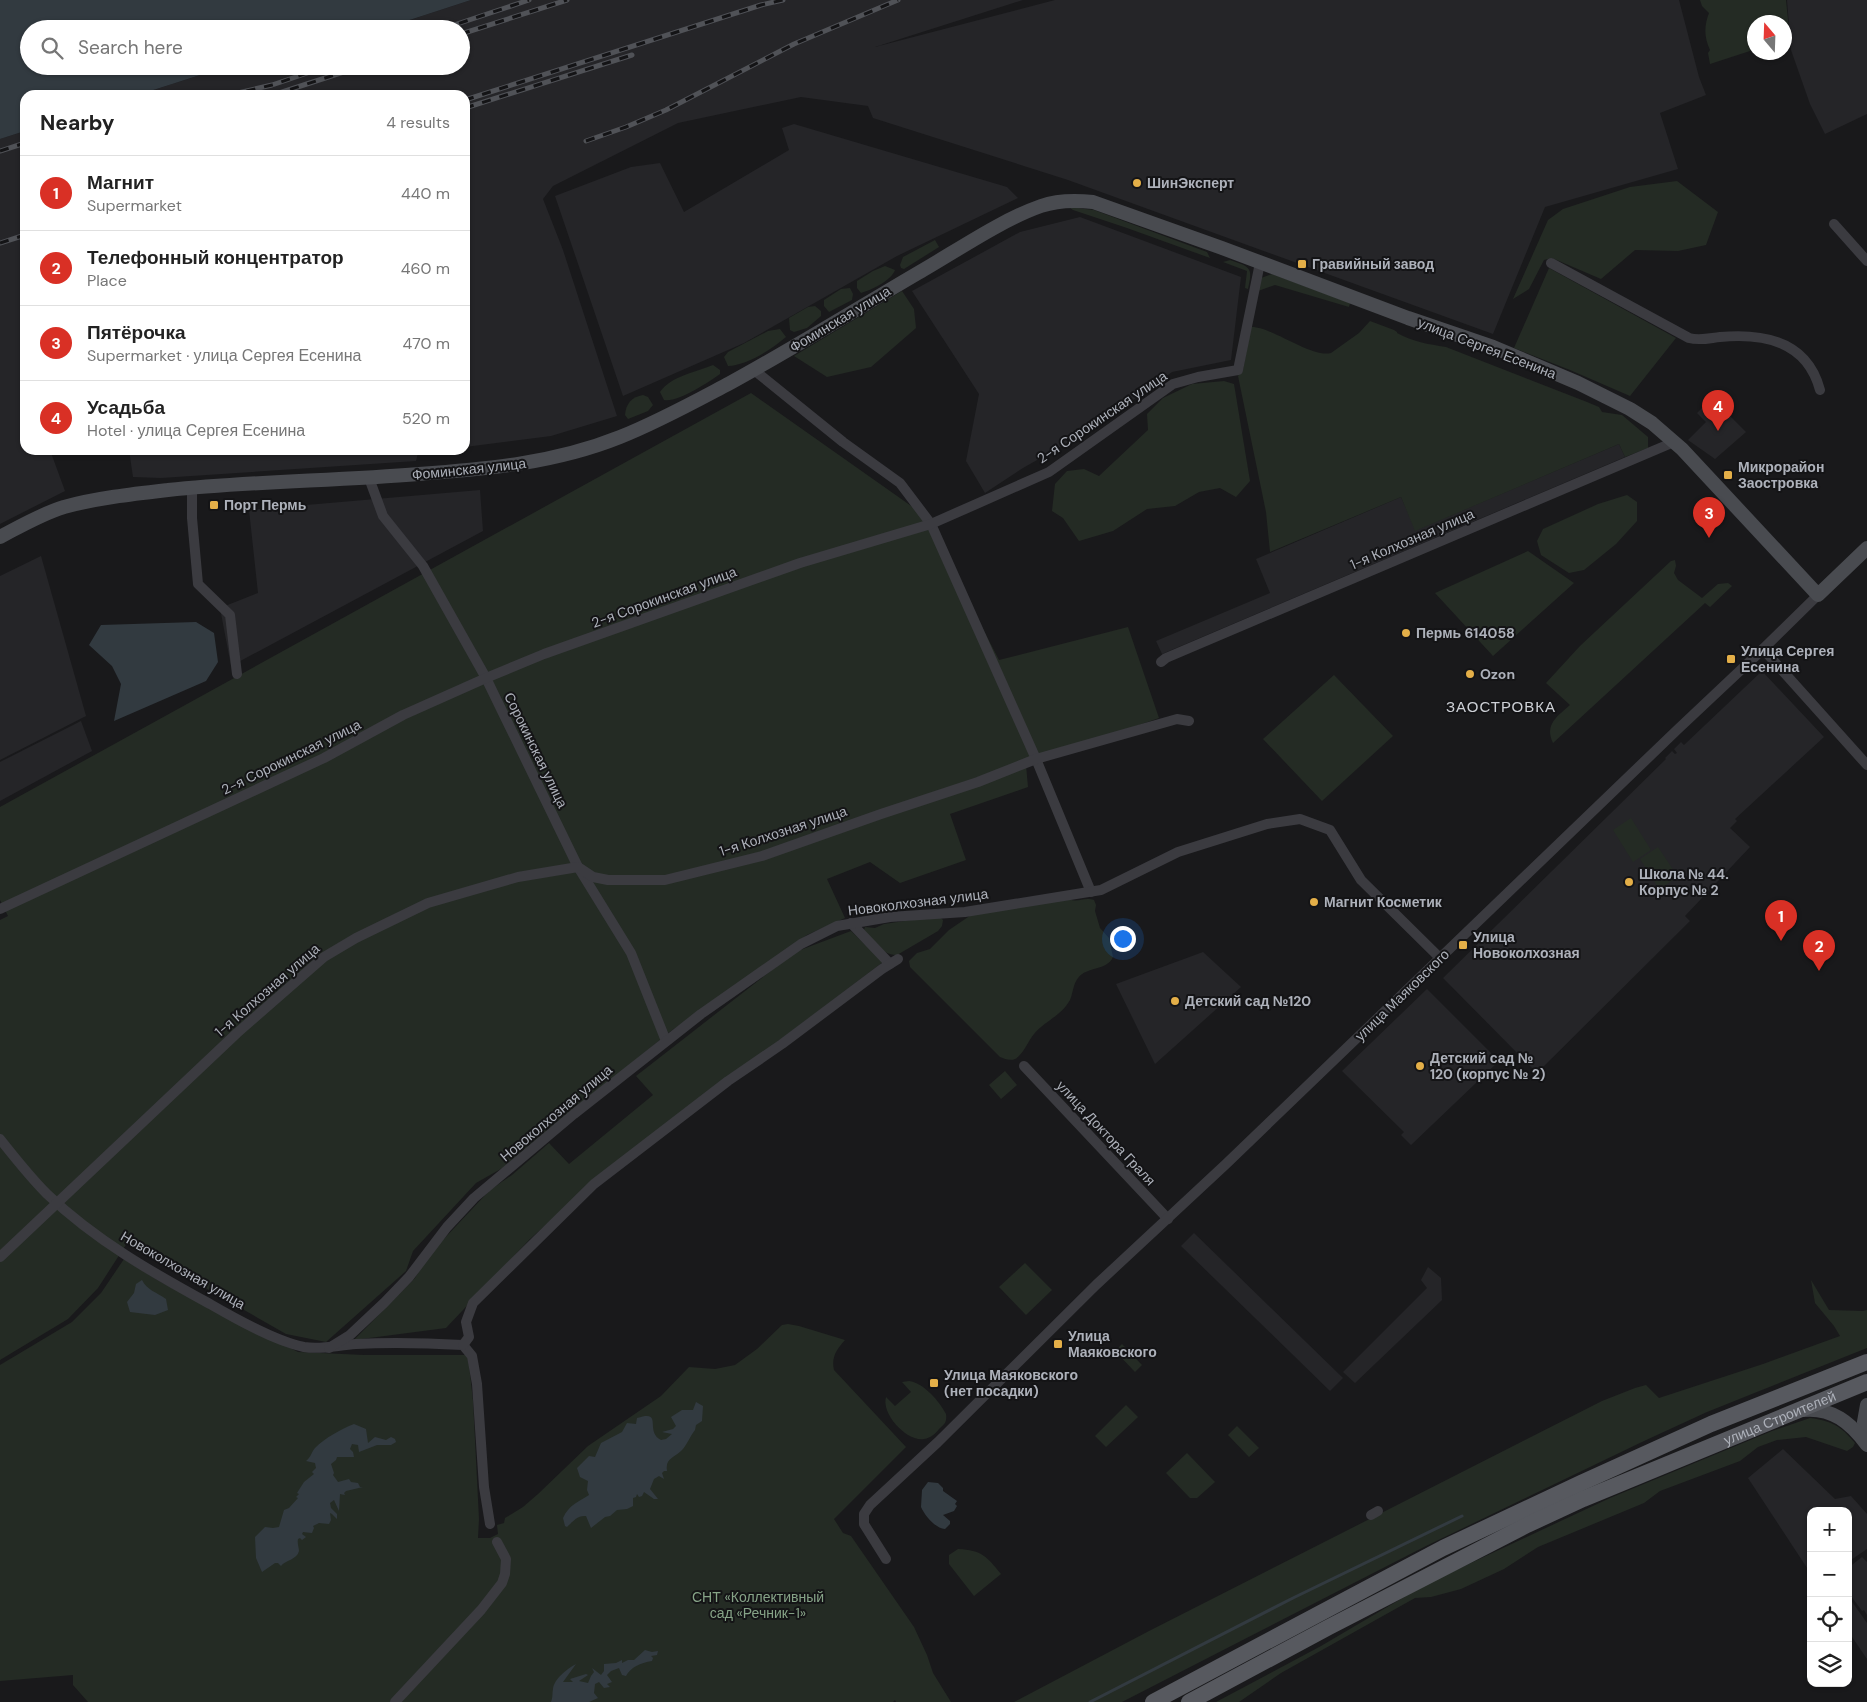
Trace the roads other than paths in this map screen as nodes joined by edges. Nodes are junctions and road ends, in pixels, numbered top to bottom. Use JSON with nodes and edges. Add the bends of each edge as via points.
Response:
{"nodes":[{"id":1,"x":1093,"y":202,"type":"joint"},
{"id":2,"x":1834,"y":224,"type":"dead end"},
{"id":3,"x":1867,"y":261,"type":"edge"},
{"id":4,"x":1260,"y":263,"type":"junction"},
{"id":5,"x":1551,"y":263,"type":"dead end"},
{"id":6,"x":754,"y":370,"type":"junction"},
{"id":7,"x":1820,"y":390,"type":"dead end"},
{"id":8,"x":1674,"y":442,"type":"junction"},
{"id":9,"x":369,"y":478,"type":"junction"},
{"id":10,"x":192,"y":488,"type":"junction"},
{"id":11,"x":931,"y":524,"type":"junction"},
{"id":12,"x":0,"y":537,"type":"edge"},
{"id":13,"x":1867,"y":548,"type":"edge"},
{"id":14,"x":1818,"y":595,"type":"junction"},
{"id":15,"x":1763,"y":649,"type":"junction"},
{"id":16,"x":1161,"y":662,"type":"dead end"},
{"id":17,"x":237,"y":674,"type":"dead end"},
{"id":18,"x":486,"y":678,"type":"junction"},
{"id":19,"x":1189,"y":721,"type":"dead end"},
{"id":20,"x":1036,"y":758,"type":"junction"},
{"id":21,"x":1867,"y":764,"type":"edge"},
{"id":22,"x":578,"y":867,"type":"junction"},
{"id":23,"x":1091,"y":892,"type":"junction"},
{"id":24,"x":0,"y":909,"type":"edge"},
{"id":25,"x":850,"y":924,"type":"junction"},
{"id":26,"x":1440,"y":958,"type":"junction"},
{"id":27,"x":666,"y":1041,"type":"junction"},
{"id":28,"x":1024,"y":1066,"type":"dead end"},
{"id":29,"x":0,"y":1139,"type":"edge"},
{"id":30,"x":57,"y":1202,"type":"junction"},
{"id":31,"x":1168,"y":1219,"type":"junction"},
{"id":32,"x":0,"y":1257,"type":"edge"},
{"id":33,"x":463,"y":1345,"type":"junction"},
{"id":34,"x":328,"y":1348,"type":"junction"},
{"id":35,"x":1867,"y":1362,"type":"edge"},
{"id":36,"x":1867,"y":1382,"type":"edge"},
{"id":37,"x":1867,"y":1405,"type":"edge"},
{"id":38,"x":1785,"y":1415,"type":"junction"},
{"id":39,"x":1867,"y":1439,"type":"edge"},
{"id":40,"x":1867,"y":1445,"type":"edge"},
{"id":41,"x":490,"y":1524,"type":"dead end"},
{"id":42,"x":497,"y":1542,"type":"dead end"},
{"id":43,"x":886,"y":1559,"type":"dead end"},
{"id":44,"x":396,"y":1702,"type":"edge"},
{"id":45,"x":1153,"y":1702,"type":"edge"},
{"id":46,"x":1189,"y":1702,"type":"edge"}],
"edges":[{"from":1,"to":4,"type":"street","name":"улица Сергея Есенина"},
{"from":1,"to":6,"type":"street","name":"Фоминская улица","via":[[1056,202],[1022,214]]},
{"from":2,"to":3,"type":"street"},
{"from":4,"to":8,"type":"street","name":"улица Сергея Есенина","via":[[1493,348],[1578,383],[1630,409]]},
{"from":4,"to":11,"type":"street","name":"2-я Сорокинская улица","via":[[1238,370],[1173,384],[1049,472]]},
{"from":5,"to":7,"type":"street","via":[[1689,338],[1734,336],[1768,338],[1783,343],[1804,359],[1816,376]]},
{"from":6,"to":9,"type":"street","name":"Фоминская улица","via":[[644,427],[588,448],[506,467]]},
{"from":6,"to":11,"type":"street","via":[[900,483]]},
{"from":8,"to":14,"type":"street","name":"улица Сергея Есенина"},
{"from":8,"to":16,"type":"street","name":"1-я Колхозная улица"},
{"from":9,"to":10,"type":"street","name":"Фоминская улица"},
{"from":9,"to":18,"type":"street","name":"Сорокинская улица","via":[[383,516],[424,566]]},
{"from":10,"to":12,"type":"street","name":"Фоминская улица","via":[[130,494],[62,508]]},
{"from":10,"to":17,"type":"street","via":[[198,584],[230,615]]},
{"from":11,"to":18,"type":"street","name":"2-я Сорокинская улица","via":[[800,563],[544,654]]},
{"from":11,"to":20,"type":"street"},
{"from":13,"to":14,"type":"street","name":"улица Маяковского"},
{"from":14,"to":15,"type":"street","name":"улица Маяковского"},
{"from":15,"to":21,"type":"street"},
{"from":15,"to":26,"type":"street","name":"улица Маяковского"},
{"from":18,"to":22,"type":"street","name":"Сорокинская улица"},
{"from":18,"to":24,"type":"street","name":"2-я Сорокинская улица","via":[[403,715],[324,758]]},
{"from":19,"to":20,"type":"street","name":"1-я Колхозная улица","via":[[1177,719]]},
{"from":20,"to":22,"type":"street","name":"1-я Колхозная улица","via":[[978,782],[762,856],[665,880],[608,880],[593,877]]},
{"from":20,"to":23,"type":"street"},
{"from":22,"to":27,"type":"street","name":"Сорокинская улица","via":[[631,952]]},
{"from":22,"to":30,"type":"street","name":"1-я Колхозная улица","via":[[518,877],[428,903],[324,957],[237,1033]]},
{"from":23,"to":25,"type":"street","name":"Новоколхозная улица","via":[[965,912],[890,917]]},
{"from":23,"to":26,"type":"street","name":"Новоколхозная улица","via":[[1178,852],[1267,824],[1300,819],[1330,830],[1361,880]]},
{"from":25,"to":27,"type":"street","name":"Новоколхозная улица","via":[[823,932],[801,944]]},
{"from":25,"to":33,"type":"street","via":[[894,961],[594,1184],[473,1303],[466,1322],[469,1337]]},
{"from":26,"to":31,"type":"street","name":"улица Маяковского"},
{"from":27,"to":34,"type":"street","name":"Новоколхозная улица","via":[[474,1198],[384,1303],[350,1335]]},
{"from":28,"to":31,"type":"street","name":"улица Доктора Граля"},
{"from":29,"to":30,"type":"street","name":"Новоколхозная улица"},
{"from":30,"to":32,"type":"street","name":"1-я Колхозная улица"},
{"from":30,"to":34,"type":"street","name":"Новоколхозная улица","via":[[128,1257],[183,1290],[293,1344]]},
{"from":31,"to":43,"type":"street","name":"улица Маяковского","via":[[870,1505],[863,1521]]},
{"from":33,"to":34,"type":"street","name":"Новоколхозная улица","via":[[415,1342]]},
{"from":33,"to":41,"type":"street","via":[[472,1356],[477,1384],[484,1487]]},
{"from":35,"to":45,"type":"main road","name":"улица Строителей","via":[[1711,1424],[1581,1483],[1413,1563]]},
{"from":36,"to":38,"type":"main road","name":"улица Строителей"},
{"from":37,"to":39,"type":"street","via":[[1864,1422]]},
{"from":38,"to":40,"type":"street","via":[[1808,1410],[1830,1413],[1852,1426]]},
{"from":38,"to":46,"type":"main road","name":"улица Строителей","via":[[1527,1525]]},
{"from":42,"to":44,"type":"street","via":[[506,1564],[502,1583]]}]}
